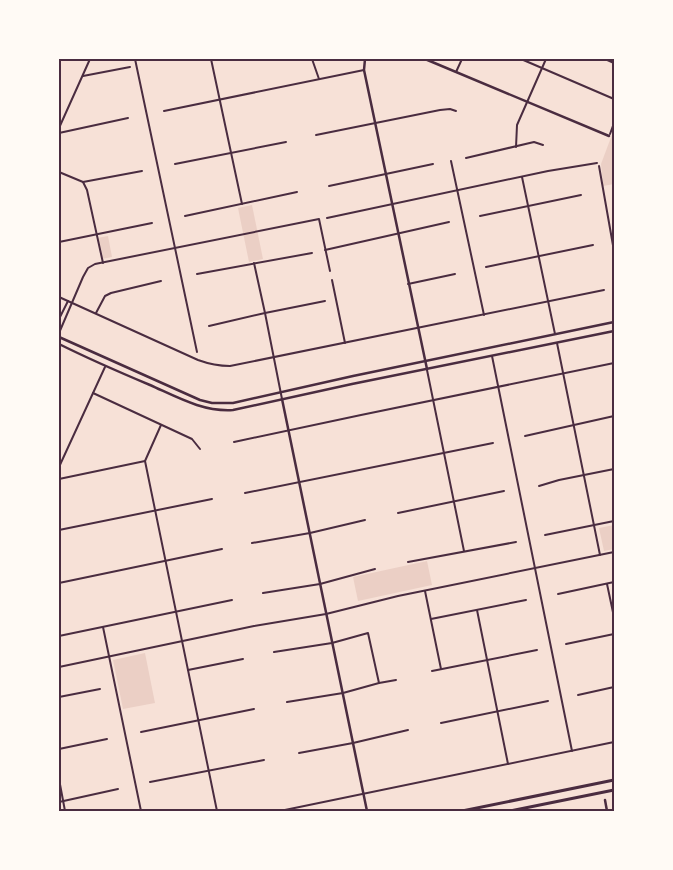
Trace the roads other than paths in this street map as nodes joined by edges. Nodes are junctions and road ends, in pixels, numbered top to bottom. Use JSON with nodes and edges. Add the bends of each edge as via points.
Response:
{"nodes":[{"id":1,"x":90,"y":59,"type":"edge"},
{"id":2,"x":135,"y":59,"type":"edge"},
{"id":3,"x":211,"y":59,"type":"edge"},
{"id":4,"x":312,"y":59,"type":"edge"},
{"id":5,"x":365,"y":59,"type":"edge"},
{"id":6,"x":425,"y":59,"type":"edge"},
{"id":7,"x":462,"y":59,"type":"edge"},
{"id":8,"x":520,"y":59,"type":"edge"},
{"id":9,"x":546,"y":59,"type":"edge"},
{"id":10,"x":605,"y":59,"type":"edge"},
{"id":11,"x":614,"y":62,"type":"edge"},
{"id":12,"x":130,"y":66,"type":"dead end"},
{"id":13,"x":542,"y":68,"type":"junction"},
{"id":14,"x":364,"y":70,"type":"junction"},
{"id":15,"x":456,"y":72,"type":"junction"},
{"id":16,"x":82,"y":76,"type":"junction"},
{"id":17,"x":319,"y":79,"type":"junction"},
{"id":18,"x":220,"y":99,"type":"junction"},
{"id":19,"x":614,"y":99,"type":"edge"},
{"id":20,"x":528,"y":101,"type":"junction"},
{"id":21,"x":164,"y":111,"type":"dead end"},
{"id":22,"x":456,"y":111,"type":"dead end"},
{"id":23,"x":128,"y":118,"type":"dead end"},
{"id":24,"x":375,"y":123,"type":"junction"},
{"id":25,"x":614,"y":123,"type":"edge"},
{"id":26,"x":59,"y":128,"type":"edge"},
{"id":27,"x":59,"y":133,"type":"edge"},
{"id":28,"x":316,"y":135,"type":"dead end"},
{"id":29,"x":609,"y":135,"type":"joint"},
{"id":30,"x":286,"y":142,"type":"dead end"},
{"id":31,"x":543,"y":145,"type":"dead end"},
{"id":32,"x":516,"y":147,"type":"junction"},
{"id":33,"x":231,"y":153,"type":"junction"},
{"id":34,"x":466,"y":158,"type":"dead end"},
{"id":35,"x":451,"y":161,"type":"dead end"},
{"id":36,"x":597,"y":163,"type":"dead end"},
{"id":37,"x":175,"y":164,"type":"dead end"},
{"id":38,"x":433,"y":164,"type":"dead end"},
{"id":39,"x":599,"y":166,"type":"dead end"},
{"id":40,"x":142,"y":171,"type":"dead end"},
{"id":41,"x":59,"y":172,"type":"edge"},
{"id":42,"x":386,"y":175,"type":"junction"},
{"id":43,"x":522,"y":177,"type":"junction"},
{"id":44,"x":83,"y":182,"type":"junction"},
{"id":45,"x":329,"y":186,"type":"dead end"},
{"id":46,"x":457,"y":191,"type":"junction"},
{"id":47,"x":297,"y":192,"type":"dead end"},
{"id":48,"x":581,"y":195,"type":"dead end"},
{"id":49,"x":242,"y":204,"type":"junction"},
{"id":50,"x":392,"y":204,"type":"junction"},
{"id":51,"x":528,"y":206,"type":"junction"},
{"id":52,"x":185,"y":216,"type":"dead end"},
{"id":53,"x":480,"y":216,"type":"dead end"},
{"id":54,"x":327,"y":218,"type":"dead end"},
{"id":55,"x":449,"y":222,"type":"dead end"},
{"id":56,"x":152,"y":223,"type":"dead end"},
{"id":57,"x":398,"y":233,"type":"junction"},
{"id":58,"x":96,"y":234,"type":"junction"},
{"id":59,"x":59,"y":242,"type":"edge"},
{"id":60,"x":593,"y":245,"type":"dead end"},
{"id":61,"x":175,"y":248,"type":"junction"},
{"id":62,"x":325,"y":250,"type":"junction"},
{"id":63,"x":614,"y":251,"type":"edge"},
{"id":64,"x":312,"y":253,"type":"dead end"},
{"id":65,"x":539,"y":256,"type":"junction"},
{"id":66,"x":103,"y":262,"type":"junction"},
{"id":67,"x":254,"y":263,"type":"junction"},
{"id":68,"x":486,"y":267,"type":"dead end"},
{"id":69,"x":330,"y":271,"type":"dead end"},
{"id":70,"x":196,"y":274,"type":"dead end"},
{"id":71,"x":456,"y":274,"type":"dead end"},
{"id":72,"x":332,"y":280,"type":"dead end"},
{"id":73,"x":161,"y":282,"type":"dead end"},
{"id":74,"x":408,"y":284,"type":"junction"},
{"id":75,"x":604,"y":290,"type":"dead end"},
{"id":76,"x":59,"y":297,"type":"edge"},
{"id":77,"x":68,"y":301,"type":"junction"},
{"id":78,"x":325,"y":301,"type":"dead end"},
{"id":79,"x":548,"y":302,"type":"junction"},
{"id":80,"x":72,"y":303,"type":"junction"},
{"id":81,"x":96,"y":313,"type":"junction"},
{"id":82,"x":265,"y":313,"type":"junction"},
{"id":83,"x":484,"y":315,"type":"junction"},
{"id":84,"x":59,"y":319,"type":"edge"},
{"id":85,"x":614,"y":322,"type":"edge"},
{"id":86,"x":209,"y":326,"type":"dead end"},
{"id":87,"x":418,"y":328,"type":"junction"},
{"id":88,"x":614,"y":331,"type":"edge"},
{"id":89,"x":555,"y":334,"type":"junction"},
{"id":90,"x":59,"y":335,"type":"edge"},
{"id":91,"x":345,"y":343,"type":"junction"},
{"id":92,"x":557,"y":343,"type":"junction"},
{"id":93,"x":59,"y":344,"type":"edge"},
{"id":94,"x":197,"y":352,"type":"dead end"},
{"id":95,"x":492,"y":356,"type":"junction"},
{"id":96,"x":273,"y":358,"type":"junction"},
{"id":97,"x":425,"y":361,"type":"junction"},
{"id":98,"x":614,"y":363,"type":"edge"},
{"id":99,"x":105,"y":367,"type":"junction"},
{"id":100,"x":427,"y":369,"type":"junction"},
{"id":101,"x":563,"y":373,"type":"junction"},
{"id":102,"x":499,"y":386,"type":"junction"},
{"id":103,"x":280,"y":392,"type":"junction"},
{"id":104,"x":93,"y":393,"type":"junction"},
{"id":105,"x":282,"y":399,"type":"junction"},
{"id":106,"x":433,"y":400,"type":"junction"},
{"id":107,"x":614,"y":416,"type":"edge"},
{"id":108,"x":574,"y":424,"type":"junction"},
{"id":109,"x":161,"y":425,"type":"junction"},
{"id":110,"x":288,"y":430,"type":"junction"},
{"id":111,"x":524,"y":436,"type":"dead end"},
{"id":112,"x":234,"y":442,"type":"dead end"},
{"id":113,"x":493,"y":443,"type":"dead end"},
{"id":114,"x":200,"y":449,"type":"dead end"},
{"id":115,"x":444,"y":452,"type":"junction"},
{"id":116,"x":145,"y":461,"type":"junction"},
{"id":117,"x":59,"y":467,"type":"edge"},
{"id":118,"x":613,"y":469,"type":"edge"},
{"id":119,"x":584,"y":475,"type":"junction"},
{"id":120,"x":59,"y":479,"type":"edge"},
{"id":121,"x":299,"y":481,"type":"junction"},
{"id":122,"x":539,"y":486,"type":"dead end"},
{"id":123,"x":504,"y":491,"type":"dead end"},
{"id":124,"x":245,"y":493,"type":"dead end"},
{"id":125,"x":212,"y":499,"type":"dead end"},
{"id":126,"x":454,"y":502,"type":"junction"},
{"id":127,"x":155,"y":511,"type":"junction"},
{"id":128,"x":398,"y":513,"type":"dead end"},
{"id":129,"x":366,"y":520,"type":"dead end"},
{"id":130,"x":614,"y":521,"type":"edge"},
{"id":131,"x":594,"y":525,"type":"junction"},
{"id":132,"x":59,"y":530,"type":"edge"},
{"id":133,"x":310,"y":533,"type":"junction"},
{"id":134,"x":545,"y":535,"type":"dead end"},
{"id":135,"x":516,"y":542,"type":"dead end"},
{"id":136,"x":252,"y":543,"type":"dead end"},
{"id":137,"x":222,"y":550,"type":"dead end"},
{"id":138,"x":464,"y":551,"type":"junction"},
{"id":139,"x":614,"y":552,"type":"edge"},
{"id":140,"x":600,"y":555,"type":"junction"},
{"id":141,"x":166,"y":561,"type":"junction"},
{"id":142,"x":408,"y":562,"type":"dead end"},
{"id":143,"x":535,"y":568,"type":"junction"},
{"id":144,"x":375,"y":569,"type":"dead end"},
{"id":145,"x":614,"y":582,"type":"edge"},
{"id":146,"x":59,"y":583,"type":"edge"},
{"id":147,"x":320,"y":584,"type":"junction"},
{"id":148,"x":607,"y":584,"type":"junction"},
{"id":149,"x":426,"y":591,"type":"junction"},
{"id":150,"x":263,"y":593,"type":"dead end"},
{"id":151,"x":558,"y":594,"type":"dead end"},
{"id":152,"x":232,"y":600,"type":"dead end"},
{"id":153,"x":526,"y":600,"type":"dead end"},
{"id":154,"x":477,"y":610,"type":"junction"},
{"id":155,"x":176,"y":612,"type":"junction"},
{"id":156,"x":326,"y":614,"type":"junction"},
{"id":157,"x":614,"y":618,"type":"edge"},
{"id":158,"x":431,"y":619,"type":"junction"},
{"id":159,"x":103,"y":627,"type":"junction"},
{"id":160,"x":614,"y":634,"type":"edge"},
{"id":161,"x":59,"y":636,"type":"edge"},
{"id":162,"x":182,"y":641,"type":"junction"},
{"id":163,"x":332,"y":644,"type":"junction"},
{"id":164,"x":566,"y":644,"type":"dead end"},
{"id":165,"x":537,"y":650,"type":"dead end"},
{"id":166,"x":274,"y":652,"type":"dead end"},
{"id":167,"x":109,"y":656,"type":"junction"},
{"id":168,"x":243,"y":659,"type":"dead end"},
{"id":169,"x":487,"y":660,"type":"junction"},
{"id":170,"x":59,"y":667,"type":"edge"},
{"id":171,"x":441,"y":669,"type":"junction"},
{"id":172,"x":188,"y":670,"type":"junction"},
{"id":173,"x":432,"y":671,"type":"dead end"},
{"id":174,"x":396,"y":680,"type":"dead end"},
{"id":175,"x":379,"y":683,"type":"junction"},
{"id":176,"x":614,"y":686,"type":"edge"},
{"id":177,"x":100,"y":689,"type":"dead end"},
{"id":178,"x":343,"y":693,"type":"junction"},
{"id":179,"x":578,"y":695,"type":"dead end"},
{"id":180,"x":59,"y":698,"type":"edge"},
{"id":181,"x":548,"y":701,"type":"dead end"},
{"id":182,"x":287,"y":702,"type":"dead end"},
{"id":183,"x":254,"y":709,"type":"dead end"},
{"id":184,"x":497,"y":711,"type":"junction"},
{"id":185,"x":198,"y":720,"type":"junction"},
{"id":186,"x":441,"y":722,"type":"dead end"},
{"id":187,"x":408,"y":730,"type":"dead end"},
{"id":188,"x":141,"y":732,"type":"dead end"},
{"id":189,"x":107,"y":740,"type":"dead end"},
{"id":190,"x":614,"y":742,"type":"edge"},
{"id":191,"x":353,"y":743,"type":"junction"},
{"id":192,"x":59,"y":749,"type":"edge"},
{"id":193,"x":572,"y":751,"type":"junction"},
{"id":194,"x":299,"y":753,"type":"dead end"},
{"id":195,"x":264,"y":760,"type":"dead end"},
{"id":196,"x":508,"y":764,"type":"junction"},
{"id":197,"x":209,"y":771,"type":"junction"},
{"id":198,"x":59,"y":779,"type":"edge"},
{"id":199,"x":614,"y":780,"type":"edge"},
{"id":200,"x":150,"y":782,"type":"dead end"},
{"id":201,"x":118,"y":789,"type":"dead end"},
{"id":202,"x":614,"y":790,"type":"edge"},
{"id":203,"x":364,"y":794,"type":"junction"},
{"id":204,"x":605,"y":800,"type":"dead end"},
{"id":205,"x":63,"y":801,"type":"junction"},
{"id":206,"x":59,"y":802,"type":"edge"},
{"id":207,"x":292,"y":810,"type":"edge"},
{"id":208,"x":66,"y":811,"type":"edge"},
{"id":209,"x":141,"y":811,"type":"edge"},
{"id":210,"x":217,"y":811,"type":"edge"},
{"id":211,"x":280,"y":811,"type":"edge"},
{"id":212,"x":367,"y":811,"type":"edge"},
{"id":213,"x":462,"y":811,"type":"edge"},
{"id":214,"x":510,"y":811,"type":"edge"},
{"id":215,"x":607,"y":811,"type":"edge"}],
"edges":[{"from":1,"to":16,"type":"street"},
{"from":2,"to":61,"type":"street"},
{"from":3,"to":18,"type":"street"},
{"from":4,"to":17,"type":"street"},
{"from":5,"to":14,"type":"main road"},
{"from":6,"to":15,"type":"main road"},
{"from":7,"to":15,"type":"street"},
{"from":8,"to":13,"type":"street"},
{"from":9,"to":13,"type":"street"},
{"from":10,"to":11,"type":"street"},
{"from":12,"to":16,"type":"street"},
{"from":13,"to":19,"type":"street"},
{"from":13,"to":20,"type":"street"},
{"from":14,"to":17,"type":"street"},
{"from":14,"to":24,"type":"main road"},
{"from":15,"to":20,"type":"main road"},
{"from":16,"to":26,"type":"street"},
{"from":17,"to":18,"type":"street"},
{"from":18,"to":21,"type":"street"},
{"from":18,"to":33,"type":"street"},
{"from":20,"to":29,"type":"main road"},
{"from":20,"to":32,"type":"street","via":[[517,125]]},
{"from":22,"to":24,"type":"street","via":[[440,110]]},
{"from":23,"to":27,"type":"street"},
{"from":24,"to":28,"type":"street"},
{"from":24,"to":42,"type":"main road"},
{"from":25,"to":29,"type":"street"},
{"from":30,"to":33,"type":"street"},
{"from":31,"to":32,"type":"street","via":[[534,142]]},
{"from":32,"to":34,"type":"street"},
{"from":33,"to":37,"type":"street"},
{"from":33,"to":49,"type":"street"},
{"from":35,"to":46,"type":"street"},
{"from":36,"to":43,"type":"street"},
{"from":38,"to":42,"type":"street"},
{"from":39,"to":63,"type":"street"},
{"from":40,"to":44,"type":"street"},
{"from":41,"to":44,"type":"street"},
{"from":42,"to":45,"type":"street"},
{"from":42,"to":50,"type":"main road"},
{"from":43,"to":46,"type":"street"},
{"from":43,"to":51,"type":"street"},
{"from":44,"to":58,"type":"street"},
{"from":46,"to":50,"type":"street"},
{"from":46,"to":83,"type":"street"},
{"from":47,"to":49,"type":"street"},
{"from":48,"to":51,"type":"street"},
{"from":49,"to":52,"type":"street"},
{"from":50,"to":54,"type":"street"},
{"from":50,"to":57,"type":"main road"},
{"from":51,"to":53,"type":"street"},
{"from":51,"to":65,"type":"street"},
{"from":55,"to":57,"type":"street"},
{"from":56,"to":58,"type":"street"},
{"from":57,"to":62,"type":"street"},
{"from":57,"to":74,"type":"main road"},
{"from":58,"to":59,"type":"street"},
{"from":58,"to":66,"type":"street"},
{"from":60,"to":65,"type":"street"},
{"from":61,"to":62,"type":"street","via":[[319,219]]},
{"from":61,"to":66,"type":"street"},
{"from":61,"to":94,"type":"street"},
{"from":62,"to":69,"type":"street"},
{"from":64,"to":67,"type":"street"},
{"from":65,"to":68,"type":"street"},
{"from":65,"to":79,"type":"street"},
{"from":66,"to":80,"type":"street","via":[[88,268]]},
{"from":67,"to":70,"type":"street"},
{"from":67,"to":82,"type":"street"},
{"from":71,"to":74,"type":"street"},
{"from":72,"to":91,"type":"street"},
{"from":73,"to":81,"type":"street","via":[[111,293],[105,296]]},
{"from":74,"to":87,"type":"main road"},
{"from":75,"to":79,"type":"street"},
{"from":76,"to":77,"type":"street"},
{"from":77,"to":80,"type":"street"},
{"from":77,"to":84,"type":"street"},
{"from":78,"to":82,"type":"street"},
{"from":79,"to":83,"type":"street"},
{"from":79,"to":89,"type":"street"},
{"from":80,"to":81,"type":"street"},
{"from":80,"to":90,"type":"street"},
{"from":81,"to":96,"type":"street","via":[[209,364],[230,366]]},
{"from":82,"to":86,"type":"street"},
{"from":82,"to":96,"type":"street"},
{"from":83,"to":87,"type":"street"},
{"from":85,"to":89,"type":"main road"},
{"from":87,"to":91,"type":"street"},
{"from":87,"to":97,"type":"main road"},
{"from":88,"to":92,"type":"main road"},
{"from":89,"to":97,"type":"main road"},
{"from":90,"to":103,"type":"main road","via":[[200,400],[233,403]]},
{"from":91,"to":96,"type":"street"},
{"from":92,"to":95,"type":"main road"},
{"from":92,"to":101,"type":"street"},
{"from":93,"to":99,"type":"main road"},
{"from":95,"to":100,"type":"main road"},
{"from":95,"to":102,"type":"street"},
{"from":96,"to":103,"type":"street"},
{"from":97,"to":100,"type":"main road"},
{"from":97,"to":103,"type":"main road"},
{"from":98,"to":101,"type":"street"},
{"from":99,"to":104,"type":"street"},
{"from":99,"to":105,"type":"main road","via":[[211,409],[233,410]]},
{"from":100,"to":105,"type":"main road"},
{"from":100,"to":106,"type":"street"},
{"from":101,"to":102,"type":"street"},
{"from":101,"to":108,"type":"street"},
{"from":102,"to":106,"type":"street"},
{"from":102,"to":143,"type":"street"},
{"from":103,"to":105,"type":"street"},
{"from":104,"to":109,"type":"street"},
{"from":104,"to":117,"type":"street"},
{"from":105,"to":110,"type":"main road"},
{"from":106,"to":110,"type":"street"},
{"from":106,"to":115,"type":"street"},
{"from":107,"to":108,"type":"street"},
{"from":108,"to":111,"type":"street"},
{"from":108,"to":119,"type":"street"},
{"from":109,"to":114,"type":"street","via":[[192,440]]},
{"from":109,"to":116,"type":"street"},
{"from":110,"to":112,"type":"street"},
{"from":110,"to":121,"type":"main road"},
{"from":113,"to":115,"type":"street"},
{"from":115,"to":121,"type":"street"},
{"from":115,"to":126,"type":"street"},
{"from":116,"to":120,"type":"street"},
{"from":116,"to":127,"type":"street"},
{"from":118,"to":119,"type":"street"},
{"from":119,"to":122,"type":"street"},
{"from":119,"to":131,"type":"street"},
{"from":121,"to":124,"type":"street"},
{"from":121,"to":133,"type":"main road"},
{"from":123,"to":126,"type":"street"},
{"from":125,"to":127,"type":"street"},
{"from":126,"to":128,"type":"street"},
{"from":126,"to":138,"type":"street"},
{"from":127,"to":132,"type":"street"},
{"from":127,"to":141,"type":"street"},
{"from":129,"to":133,"type":"street"},
{"from":130,"to":131,"type":"street"},
{"from":131,"to":134,"type":"street"},
{"from":131,"to":140,"type":"street"},
{"from":133,"to":136,"type":"street"},
{"from":133,"to":147,"type":"main road"},
{"from":135,"to":138,"type":"street"},
{"from":137,"to":141,"type":"street"},
{"from":138,"to":142,"type":"street"},
{"from":139,"to":140,"type":"street"},
{"from":140,"to":143,"type":"street"},
{"from":141,"to":146,"type":"street"},
{"from":141,"to":155,"type":"street"},
{"from":143,"to":149,"type":"street"},
{"from":143,"to":193,"type":"street"},
{"from":144,"to":147,"type":"street"},
{"from":145,"to":148,"type":"street"},
{"from":147,"to":150,"type":"street"},
{"from":147,"to":156,"type":"main road"},
{"from":148,"to":151,"type":"street"},
{"from":148,"to":157,"type":"street"},
{"from":149,"to":156,"type":"street"},
{"from":149,"to":158,"type":"street"},
{"from":152,"to":155,"type":"street"},
{"from":153,"to":154,"type":"street"},
{"from":154,"to":158,"type":"street"},
{"from":154,"to":169,"type":"street"},
{"from":155,"to":159,"type":"street"},
{"from":155,"to":162,"type":"street"},
{"from":156,"to":162,"type":"street"},
{"from":156,"to":163,"type":"main road"},
{"from":158,"to":171,"type":"street"},
{"from":159,"to":161,"type":"street"},
{"from":159,"to":167,"type":"street"},
{"from":160,"to":164,"type":"street"},
{"from":162,"to":167,"type":"street"},
{"from":162,"to":172,"type":"street"},
{"from":163,"to":166,"type":"street"},
{"from":163,"to":175,"type":"street","via":[[368,633]]},
{"from":163,"to":178,"type":"main road"},
{"from":165,"to":169,"type":"street"},
{"from":167,"to":170,"type":"street"},
{"from":167,"to":209,"type":"street"},
{"from":168,"to":172,"type":"street"},
{"from":169,"to":171,"type":"street"},
{"from":169,"to":184,"type":"street"},
{"from":171,"to":173,"type":"street"},
{"from":172,"to":185,"type":"street"},
{"from":174,"to":175,"type":"street"},
{"from":175,"to":178,"type":"street"},
{"from":176,"to":179,"type":"street"},
{"from":177,"to":180,"type":"street"},
{"from":178,"to":182,"type":"street"},
{"from":178,"to":191,"type":"main road"},
{"from":181,"to":184,"type":"street"},
{"from":183,"to":185,"type":"street"},
{"from":184,"to":186,"type":"street"},
{"from":184,"to":196,"type":"street"},
{"from":185,"to":188,"type":"street"},
{"from":185,"to":197,"type":"street"},
{"from":187,"to":191,"type":"street"},
{"from":189,"to":192,"type":"street"},
{"from":190,"to":193,"type":"street"},
{"from":191,"to":194,"type":"street"},
{"from":191,"to":203,"type":"main road"},
{"from":193,"to":196,"type":"street"},
{"from":195,"to":197,"type":"street"},
{"from":196,"to":203,"type":"street"},
{"from":197,"to":200,"type":"street"},
{"from":197,"to":210,"type":"street"},
{"from":198,"to":205,"type":"street"},
{"from":199,"to":213,"type":"main road"},
{"from":201,"to":205,"type":"street"},
{"from":202,"to":214,"type":"main road"},
{"from":203,"to":207,"type":"street"},
{"from":203,"to":212,"type":"main road"},
{"from":204,"to":215,"type":"main road"},
{"from":205,"to":206,"type":"street"},
{"from":205,"to":208,"type":"street"},
{"from":207,"to":211,"type":"street"}]}
